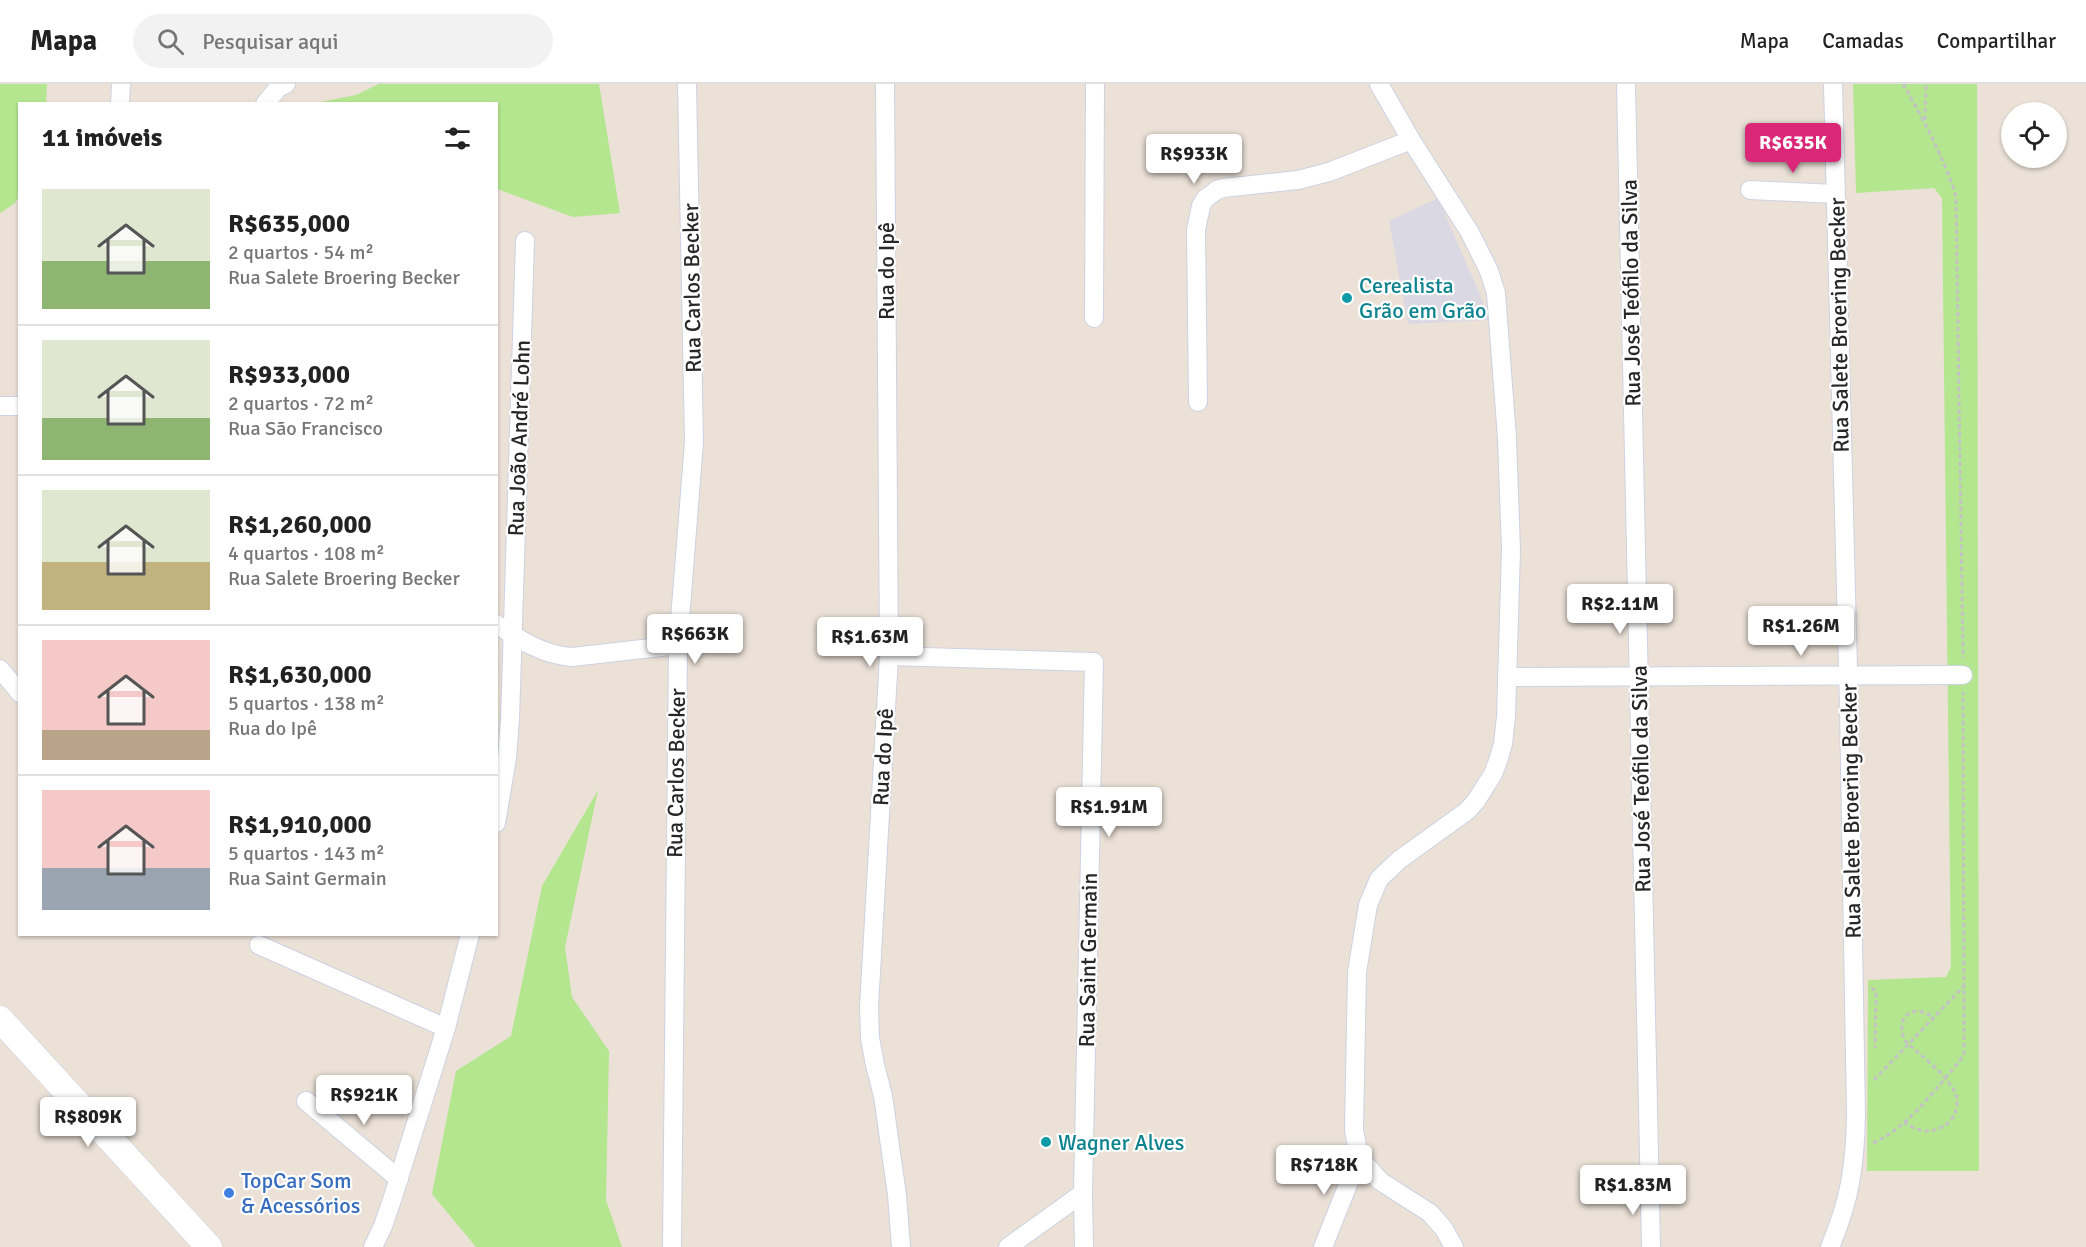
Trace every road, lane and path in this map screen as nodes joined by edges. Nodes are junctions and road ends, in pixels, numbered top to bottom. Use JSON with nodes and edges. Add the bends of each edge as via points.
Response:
{"nodes":[{"id":1,"x":121,"y":84,"type":"edge"},
{"id":2,"x":286,"y":84,"type":"edge"},
{"id":3,"x":687,"y":84,"type":"edge"},
{"id":4,"x":885,"y":84,"type":"edge"},
{"id":5,"x":1095,"y":84,"type":"edge"},
{"id":6,"x":1379,"y":84,"type":"edge"},
{"id":7,"x":1626,"y":84,"type":"edge"},
{"id":8,"x":1833,"y":84,"type":"edge"},
{"id":9,"x":1903,"y":84,"type":"edge"},
{"id":10,"x":1926,"y":84,"type":"edge"},
{"id":11,"x":120,"y":102,"type":"edge"},
{"id":12,"x":267,"y":102,"type":"edge"},
{"id":13,"x":1925,"y":121,"type":"junction"},
{"id":14,"x":1411,"y":140,"type":"junction"},
{"id":15,"x":1749,"y":190,"type":"dead end"},
{"id":16,"x":1835,"y":194,"type":"junction"},
{"id":17,"x":525,"y":241,"type":"dead end"},
{"id":18,"x":1094,"y":318,"type":"dead end"},
{"id":19,"x":1198,"y":402,"type":"dead end"},
{"id":20,"x":0,"y":406,"type":"edge"},
{"id":21,"x":18,"y":406,"type":"edge"},
{"id":22,"x":498,"y":625,"type":"edge"},
{"id":23,"x":513,"y":635,"type":"junction"},
{"id":24,"x":678,"y":645,"type":"junction"},
{"id":25,"x":889,"y":656,"type":"junction"},
{"id":26,"x":0,"y":669,"type":"edge"},
{"id":27,"x":1848,"y":675,"type":"junction"},
{"id":28,"x":1963,"y":675,"type":"junction"},
{"id":29,"x":1639,"y":676,"type":"junction"},
{"id":30,"x":1507,"y":677,"type":"junction"},
{"id":31,"x":18,"y":691,"type":"edge"},
{"id":32,"x":498,"y":813,"type":"edge"},
{"id":33,"x":467,"y":936,"type":"edge"},
{"id":34,"x":259,"y":945,"type":"dead end"},
{"id":35,"x":1965,"y":985,"type":"junction"},
{"id":36,"x":1934,"y":1018,"type":"junction"},
{"id":37,"x":0,"y":1019,"type":"edge"},
{"id":38,"x":446,"y":1028,"type":"junction"},
{"id":39,"x":1908,"y":1044,"type":"junction"},
{"id":40,"x":1944,"y":1078,"type":"junction"},
{"id":41,"x":1874,"y":1080,"type":"dead end"},
{"id":42,"x":306,"y":1101,"type":"dead end"},
{"id":43,"x":1904,"y":1122,"type":"junction"},
{"id":44,"x":1873,"y":1143,"type":"dead end"},
{"id":45,"x":1359,"y":1157,"type":"junction"},
{"id":46,"x":399,"y":1179,"type":"junction"},
{"id":47,"x":1083,"y":1193,"type":"junction"},
{"id":48,"x":209,"y":1247,"type":"edge"},
{"id":49,"x":373,"y":1247,"type":"edge"},
{"id":50,"x":672,"y":1247,"type":"edge"},
{"id":51,"x":901,"y":1247,"type":"edge"},
{"id":52,"x":1008,"y":1247,"type":"edge"},
{"id":53,"x":1084,"y":1247,"type":"edge"},
{"id":54,"x":1323,"y":1247,"type":"edge"},
{"id":55,"x":1454,"y":1247,"type":"edge"},
{"id":56,"x":1651,"y":1247,"type":"edge"},
{"id":57,"x":1830,"y":1247,"type":"edge"}],
"edges":[{"from":1,"to":11,"type":"street"},
{"from":2,"to":12,"type":"street"},
{"from":3,"to":24,"type":"street","name":"Rua Carlos Becker","via":[[694,442]]},
{"from":4,"to":25,"type":"street","name":"Rua do Ipê"},
{"from":5,"to":18,"type":"street"},
{"from":6,"to":14,"type":"street"},
{"from":7,"to":29,"type":"street","name":"Rua José Teófilo da Silva"},
{"from":8,"to":16,"type":"street","name":"Rua Salete Broering Becker"},
{"from":9,"to":13,"type":"path"},
{"from":10,"to":13,"type":"path"},
{"from":13,"to":28,"type":"path","via":[[1956,196]]},
{"from":14,"to":19,"type":"street","via":[[1329,172],[1298,180],[1224,188],[1205,199],[1198,212],[1196,230]]},
{"from":14,"to":30,"type":"street","via":[[1479,250],[1496,293],[1511,550]]},
{"from":15,"to":16,"type":"street"},
{"from":16,"to":27,"type":"street","name":"Rua Salete Broering Becker"},
{"from":17,"to":23,"type":"street","name":"Rua João André Lohn"},
{"from":20,"to":21,"type":"street"},
{"from":22,"to":23,"type":"street"},
{"from":23,"to":24,"type":"street","via":[[548,653],[572,657]]},
{"from":23,"to":32,"type":"street","name":"Rua João André Lohn","via":[[509,739]]},
{"from":24,"to":50,"type":"street","name":"Rua Carlos Becker"},
{"from":25,"to":47,"type":"street","name":"Rua Saint Germain","via":[[1094,663]]},
{"from":25,"to":51,"type":"street","name":"Rua do Ipê","via":[[869,1007],[870,1038],[883,1096]]},
{"from":26,"to":31,"type":"street"},
{"from":27,"to":28,"type":"street"},
{"from":27,"to":29,"type":"street"},
{"from":27,"to":57,"type":"street","name":"Rua Salete Broering Becker","via":[[1855,1148],[1849,1192]]},
{"from":28,"to":35,"type":"path"},
{"from":29,"to":30,"type":"street"},
{"from":29,"to":56,"type":"street","name":"Rua José Teófilo da Silva"},
{"from":30,"to":45,"type":"street","via":[[1503,744],[1485,788],[1467,811],[1379,879],[1368,905],[1357,972],[1354,1130]]},
{"from":33,"to":38,"type":"street"},
{"from":34,"to":38,"type":"street"},
{"from":35,"to":36,"type":"path"},
{"from":35,"to":40,"type":"path","via":[[1964,1053]]},
{"from":36,"to":39,"type":"path"},
{"from":36,"to":39,"type":"path","via":[[1926,1012],[1907,1014],[1900,1032]]},
{"from":37,"to":48,"type":"main road"},
{"from":38,"to":46,"type":"street"},
{"from":39,"to":40,"type":"path"},
{"from":39,"to":41,"type":"path"},
{"from":40,"to":43,"type":"path"},
{"from":40,"to":43,"type":"path","via":[[1956,1096],[1956,1110],[1950,1122],[1938,1130],[1923,1131]]},
{"from":42,"to":46,"type":"street"},
{"from":43,"to":44,"type":"path"},
{"from":45,"to":54,"type":"street"},
{"from":45,"to":55,"type":"street","via":[[1380,1181],[1430,1213]]},
{"from":46,"to":49,"type":"street"},
{"from":47,"to":52,"type":"street"},
{"from":47,"to":53,"type":"street","name":"Rua Saint Germain"}]}
